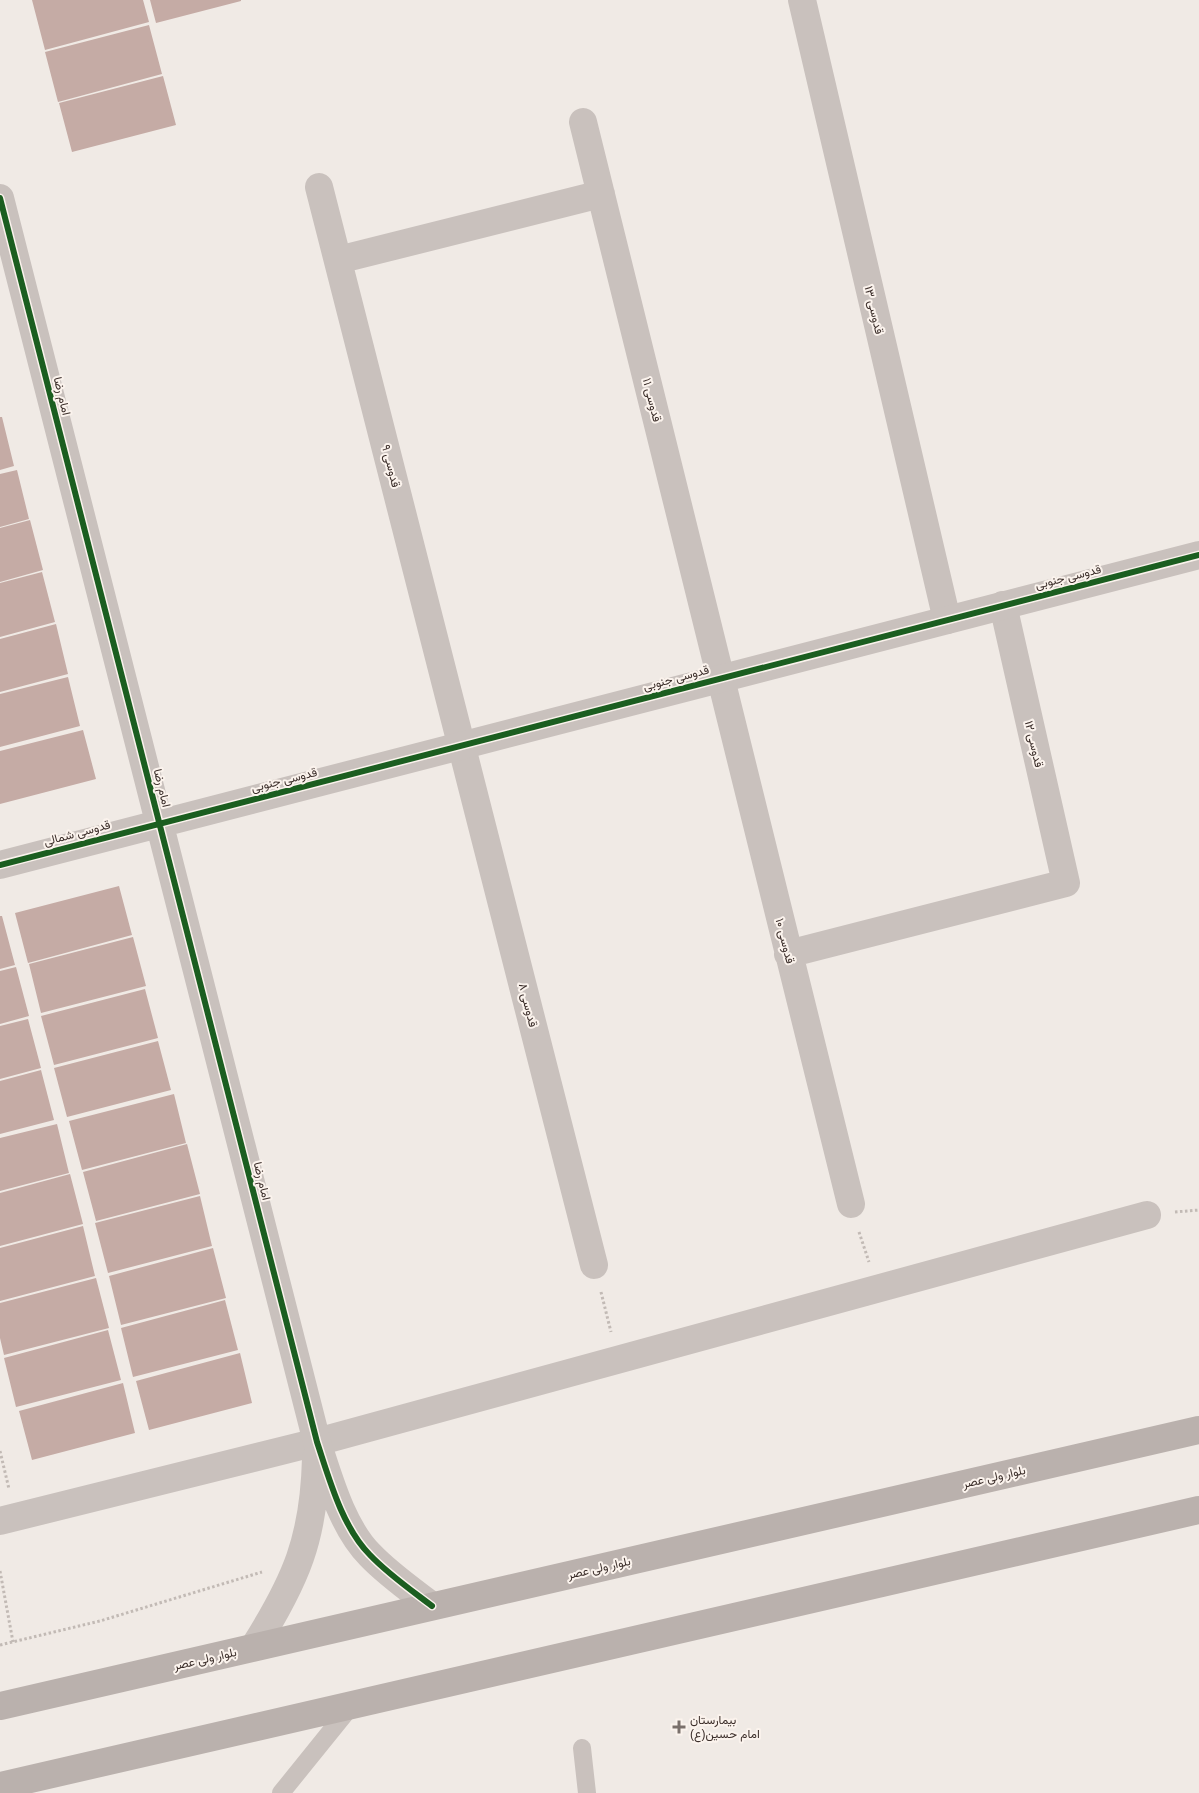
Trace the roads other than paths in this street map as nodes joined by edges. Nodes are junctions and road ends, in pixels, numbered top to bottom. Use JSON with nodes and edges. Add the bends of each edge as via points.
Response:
{"nodes":[{"id":1,"x":802,"y":0,"type":"edge"},
{"id":2,"x":583,"y":122,"type":"dead end"},
{"id":3,"x":319,"y":187,"type":"dead end"},
{"id":4,"x":601,"y":194,"type":"junction"},
{"id":5,"x":0,"y":198,"type":"edge"},
{"id":6,"x":338,"y":260,"type":"junction"},
{"id":7,"x":1199,"y":555,"type":"edge"},
{"id":8,"x":1003,"y":606,"type":"junction"},
{"id":9,"x":947,"y":620,"type":"junction"},
{"id":10,"x":720,"y":678,"type":"junction"},
{"id":11,"x":462,"y":746,"type":"junction"},
{"id":12,"x":159,"y":824,"type":"junction"},
{"id":13,"x":0,"y":865,"type":"edge"},
{"id":14,"x":788,"y":954,"type":"junction"},
{"id":15,"x":850,"y":1204,"type":"road end"},
{"id":16,"x":1147,"y":1215,"type":"dead end"},
{"id":17,"x":594,"y":1265,"type":"road end"},
{"id":18,"x":1199,"y":1430,"type":"edge"},
{"id":19,"x":317,"y":1442,"type":"junction"},
{"id":20,"x":1199,"y":1510,"type":"edge"},
{"id":21,"x":0,"y":1521,"type":"edge"},
{"id":22,"x":432,"y":1606,"type":"junction"},
{"id":23,"x":254,"y":1647,"type":"junction"},
{"id":24,"x":352,"y":1705,"type":"junction"},
{"id":25,"x":0,"y":1706,"type":"edge"},
{"id":26,"x":582,"y":1748,"type":"dead end"},
{"id":27,"x":0,"y":1786,"type":"edge"},
{"id":28,"x":281,"y":1793,"type":"edge"},
{"id":29,"x":587,"y":1793,"type":"edge"}],
"edges":[{"from":1,"to":9,"type":"street","name":"قدوسی ۱۳"},
{"from":2,"to":4,"type":"street","name":"قدوسی ۱۱"},
{"from":3,"to":6,"type":"street","name":"قدوسی ۹"},
{"from":4,"to":6,"type":"street"},
{"from":4,"to":10,"type":"street","name":"قدوسی ۱۱"},
{"from":5,"to":12,"type":"street","name":"امام رضا"},
{"from":6,"to":11,"type":"street","name":"قدوسی ۹"},
{"from":7,"to":8,"type":"street","name":"قدوسی جنوبی"},
{"from":8,"to":9,"type":"street","name":"قدوسی جنوبی"},
{"from":8,"to":14,"type":"street","name":"قدوسی ۱۲","via":[[1066,883]]},
{"from":9,"to":10,"type":"street","name":"قدوسی جنوبی"},
{"from":10,"to":11,"type":"street","name":"قدوسی جنوبی"},
{"from":10,"to":14,"type":"street","name":"قدوسی ۱۰"},
{"from":11,"to":12,"type":"street","name":"قدوسی جنوبی"},
{"from":11,"to":17,"type":"street","name":"قدوسی ۸"},
{"from":12,"to":13,"type":"street","name":"قدوسی شمالی"},
{"from":12,"to":19,"type":"street","name":"امام رضا"},
{"from":14,"to":15,"type":"street","name":"قدوسی ۱۰"},
{"from":16,"to":19,"type":"street"},
{"from":18,"to":22,"type":"main road","name":"بلوار ولی عصر"},
{"from":19,"to":21,"type":"street"},
{"from":19,"to":22,"type":"street","via":[[346,1520],[368,1554]]},
{"from":19,"to":23,"type":"street","via":[[315,1488],[301,1561],[282,1602]]},
{"from":20,"to":24,"type":"main road"},
{"from":22,"to":23,"type":"main road","name":"بلوار ولی عصر"},
{"from":23,"to":25,"type":"main road","name":"بلوار ولی عصر"},
{"from":24,"to":27,"type":"main road"},
{"from":24,"to":28,"type":"lane"},
{"from":26,"to":29,"type":"lane"}]}
